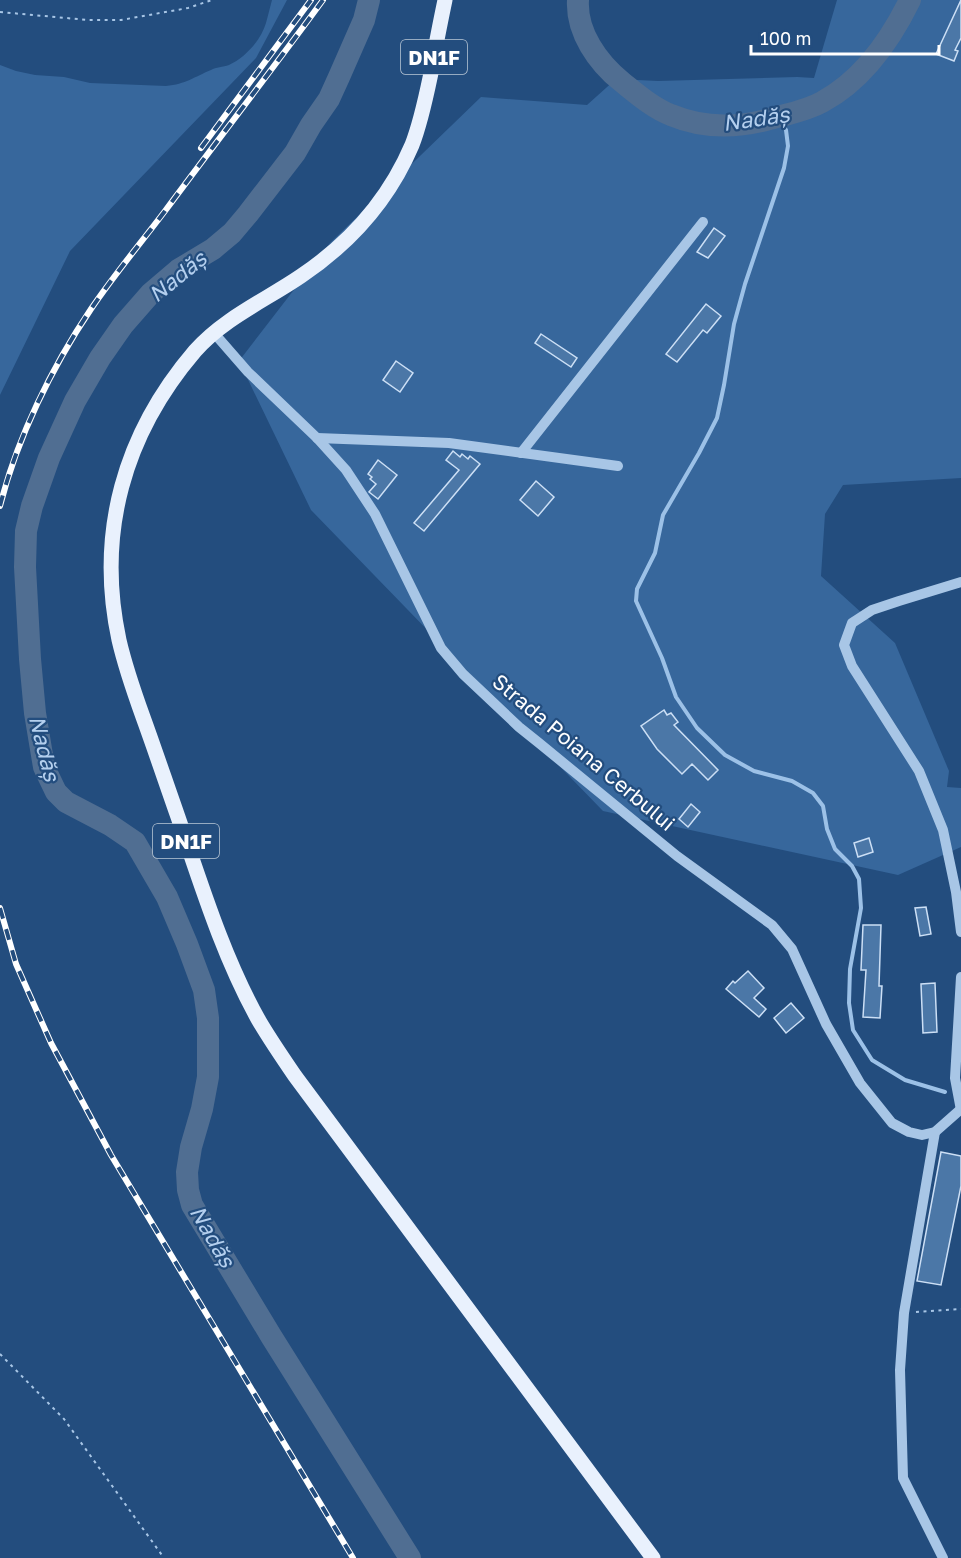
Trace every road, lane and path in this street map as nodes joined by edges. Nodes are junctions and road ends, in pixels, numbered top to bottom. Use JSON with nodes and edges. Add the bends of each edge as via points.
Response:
{"nodes":[{"id":1,"x":212,"y":0,"type":"edge"},
{"id":2,"x":445,"y":0,"type":"edge"},
{"id":3,"x":0,"y":12,"type":"edge"},
{"id":4,"x":703,"y":222,"type":"dead end"},
{"id":5,"x":214,"y":333,"type":"junction"},
{"id":6,"x":317,"y":438,"type":"junction"},
{"id":7,"x":521,"y":453,"type":"junction"},
{"id":8,"x":618,"y":466,"type":"dead end"},
{"id":9,"x":961,"y":582,"type":"edge"},
{"id":10,"x":961,"y":932,"type":"edge"},
{"id":11,"x":961,"y":977,"type":"edge"},
{"id":12,"x":961,"y":1109,"type":"edge"},
{"id":13,"x":935,"y":1132,"type":"junction"},
{"id":14,"x":961,"y":1309,"type":"edge"},
{"id":15,"x":904,"y":1313,"type":"junction"},
{"id":16,"x":0,"y":1354,"type":"edge"},
{"id":17,"x":164,"y":1558,"type":"edge"},
{"id":18,"x":653,"y":1558,"type":"edge"},
{"id":19,"x":942,"y":1558,"type":"edge"}],
"edges":[{"from":1,"to":3,"type":"path","via":[[121,20]]},
{"from":2,"to":5,"type":"main road","number":"DN1F","via":[[428,93],[413,143],[381,201],[330,254]]},
{"from":4,"to":7,"type":"street"},
{"from":5,"to":6,"type":"street","name":"Strada Poiana Cerbului","via":[[248,372]]},
{"from":5,"to":18,"type":"main road","number":"DN1F","via":[[182,367],[144,425],[121,485],[112,539],[111,590],[123,657],[191,855],[232,966],[281,1056]]},
{"from":6,"to":7,"type":"street","via":[[449,443]]},
{"from":6,"to":13,"type":"street","name":"Strada Poiana Cerbului","via":[[346,470],[375,514],[441,648],[464,674],[548,751],[677,856],[772,925],[792,949],[826,1024],[860,1083],[892,1123],[922,1135]]},
{"from":7,"to":8,"type":"street"},
{"from":9,"to":10,"type":"street","via":[[872,610],[852,623],[844,645],[852,666],[919,771],[943,830]]},
{"from":11,"to":12,"type":"street","via":[[955,1078]]},
{"from":12,"to":13,"type":"street"},
{"from":13,"to":15,"type":"street"},
{"from":14,"to":15,"type":"path"},
{"from":15,"to":19,"type":"street","via":[[900,1370],[903,1479]]},
{"from":16,"to":17,"type":"path","via":[[64,1419]]}]}
